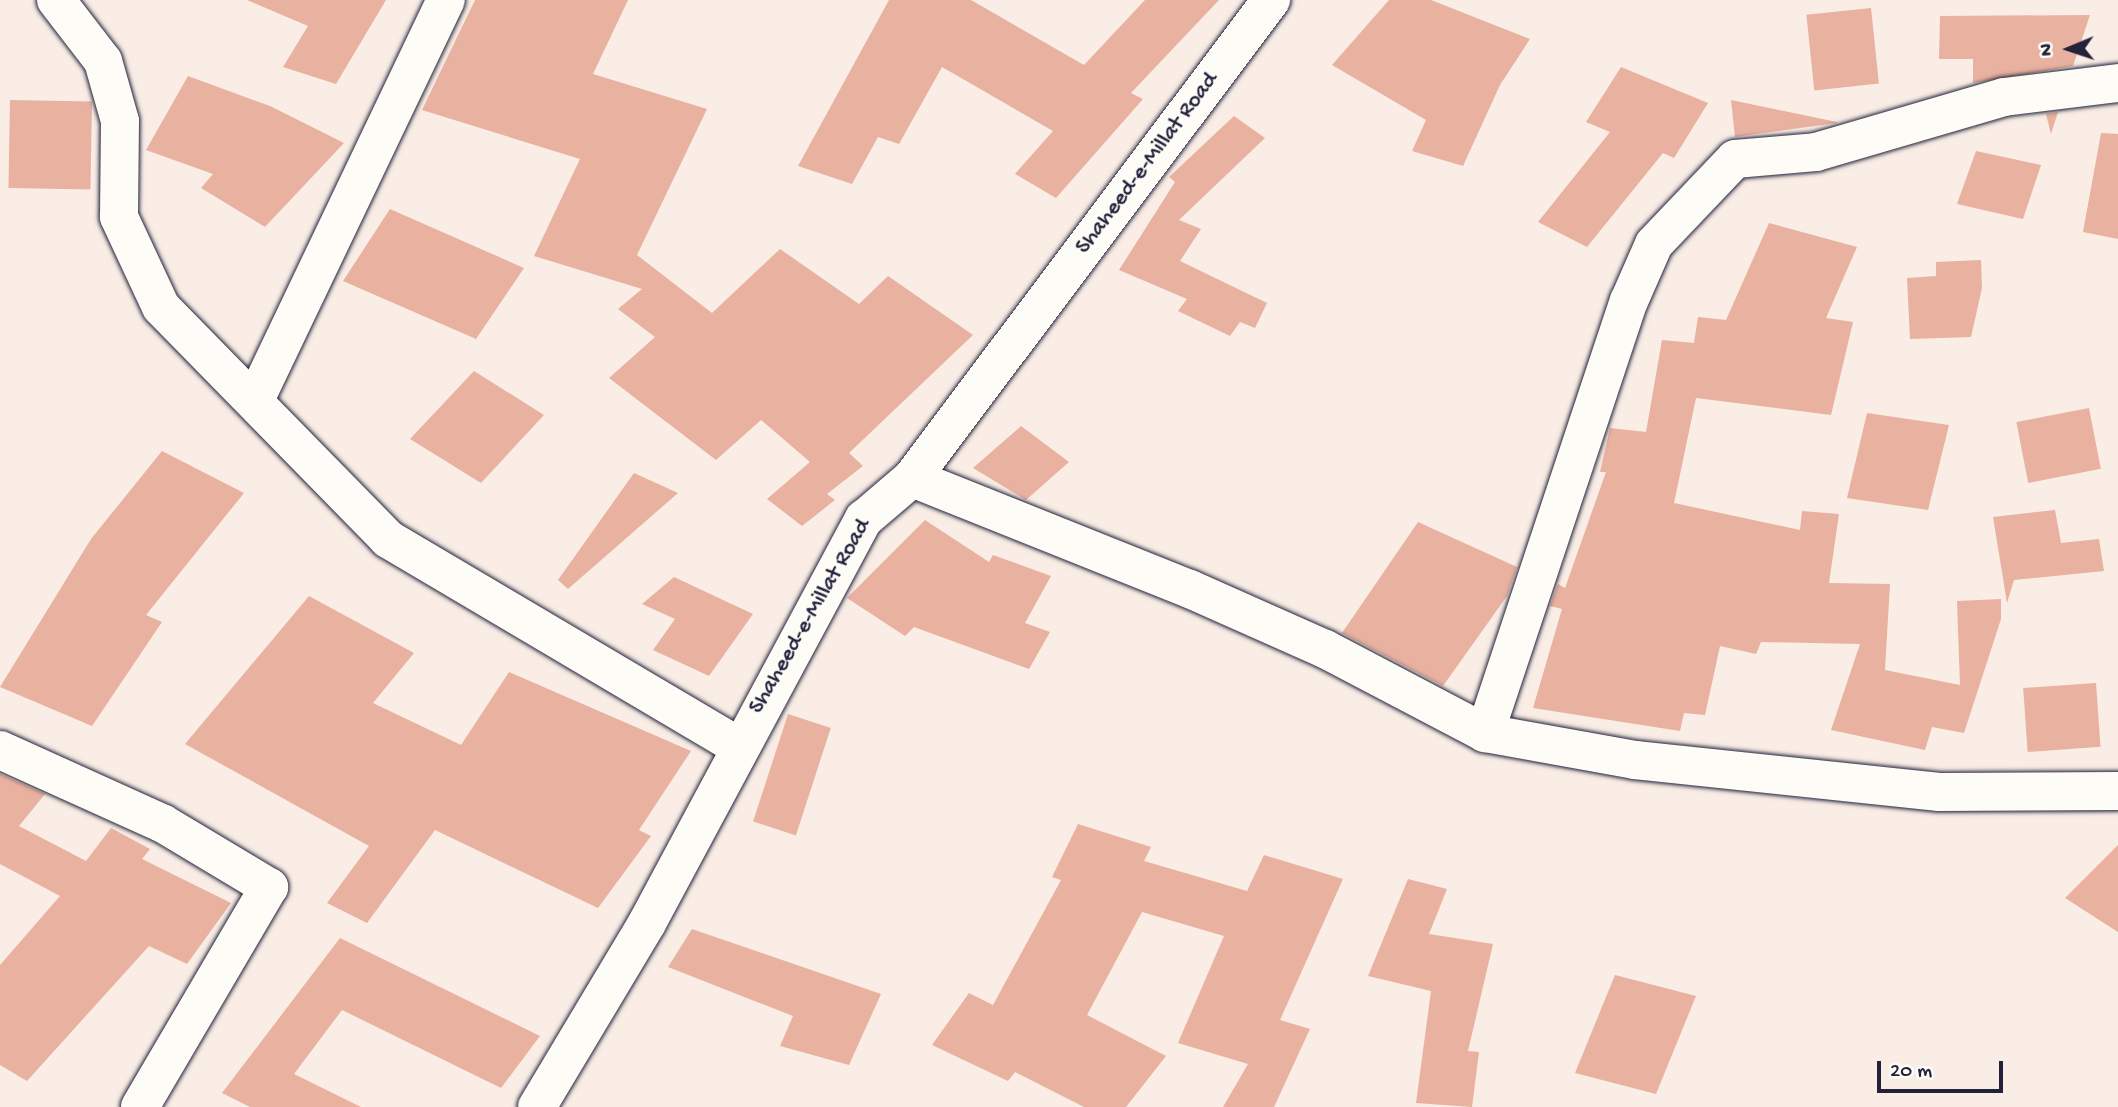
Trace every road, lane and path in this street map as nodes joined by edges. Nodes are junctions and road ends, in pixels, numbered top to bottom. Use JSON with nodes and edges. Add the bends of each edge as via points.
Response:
{"nodes":[{"id":1,"x":56,"y":0,"type":"edge"},
{"id":2,"x":446,"y":0,"type":"edge"},
{"id":3,"x":1271,"y":0,"type":"edge"},
{"id":4,"x":2118,"y":83,"type":"edge"},
{"id":5,"x":256,"y":398,"type":"junction"},
{"id":6,"x":912,"y":478,"type":"junction"},
{"id":7,"x":1485,"y":733,"type":"junction"},
{"id":8,"x":738,"y":746,"type":"junction"},
{"id":9,"x":0,"y":750,"type":"edge"},
{"id":10,"x":2118,"y":791,"type":"edge"},
{"id":11,"x":139,"y":1107,"type":"edge"},
{"id":12,"x":537,"y":1107,"type":"edge"}],
"edges":[{"from":1,"to":5,"type":"street","via":[[103,61],[120,121],[119,217],[161,307]]},
{"from":2,"to":5,"type":"street"},
{"from":3,"to":6,"type":"street","name":"Shaheed-e-Millat Road"},
{"from":4,"to":7,"type":"street","via":[[2004,97],[1816,152],[1735,159],[1654,244],[1629,301]]},
{"from":5,"to":8,"type":"street","via":[[269,420],[388,539]]},
{"from":6,"to":7,"type":"street","via":[[1227,605]]},
{"from":6,"to":8,"type":"street","name":"Shaheed-e-Millat Road","via":[[864,519]]},
{"from":7,"to":10,"type":"street","via":[[1635,760],[1939,792]]},
{"from":8,"to":12,"type":"street","name":"Shaheed-e-Millat Road","via":[[647,923]]},
{"from":9,"to":11,"type":"street","via":[[162,822],[269,887]]}]}
